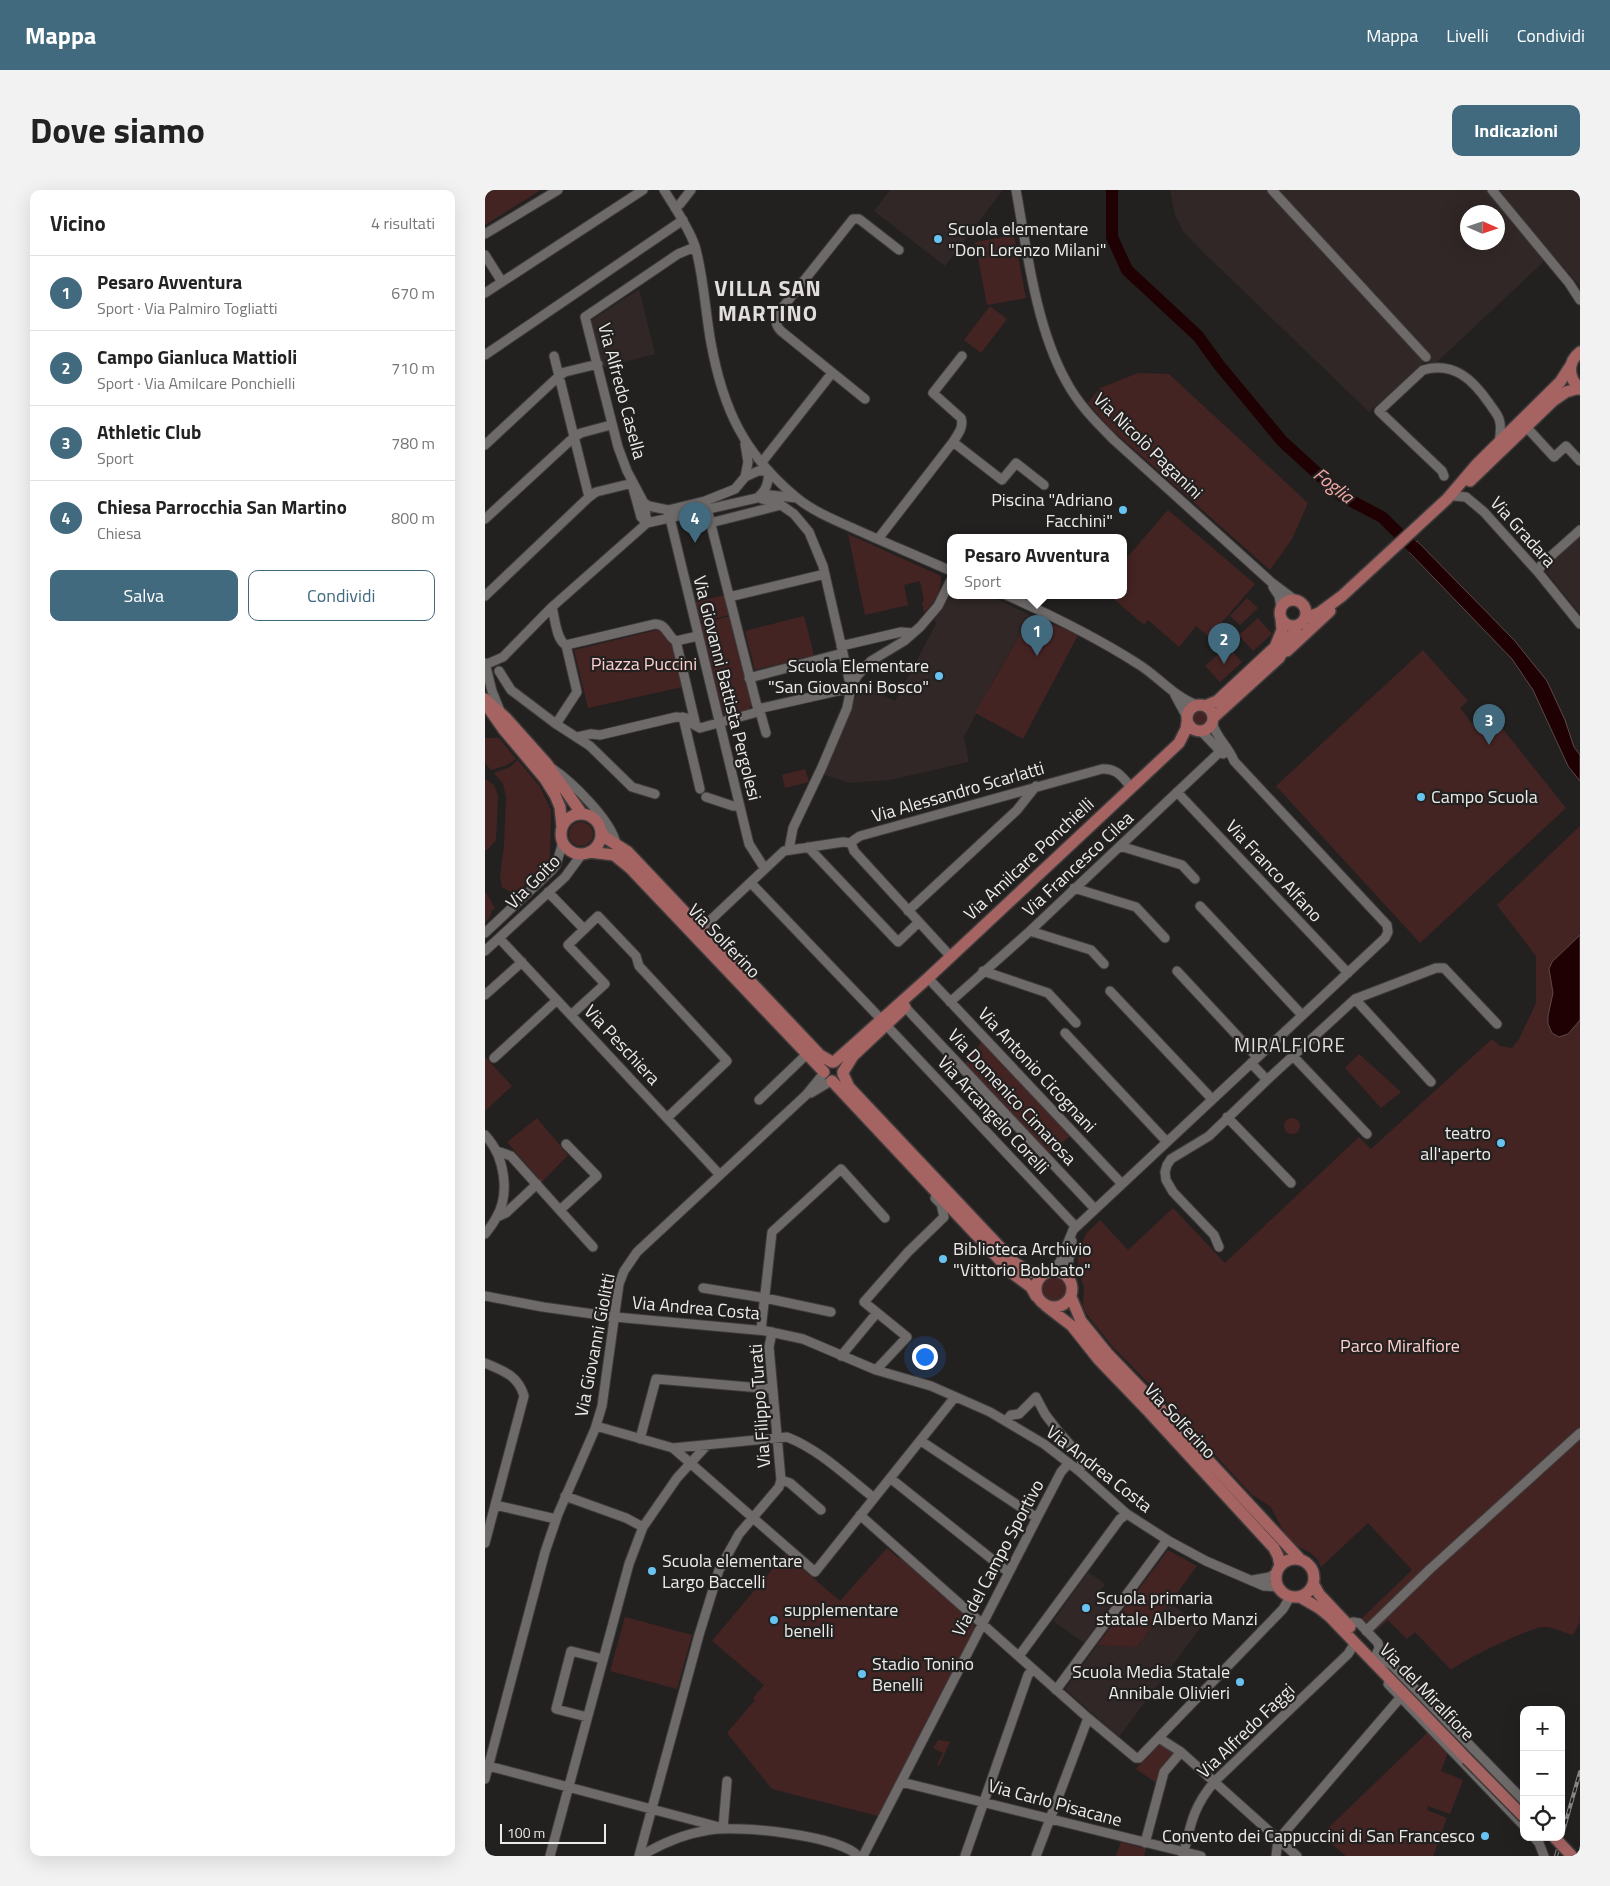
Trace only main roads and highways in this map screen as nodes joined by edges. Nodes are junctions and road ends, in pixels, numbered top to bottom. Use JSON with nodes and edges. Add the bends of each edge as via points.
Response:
{"nodes":[{"id":1,"x":1579,"y":351,"type":"edge"},
{"id":2,"x":1571,"y":365,"type":"junction"},
{"id":3,"x":1580,"y":388,"type":"edge"},
{"id":4,"x":1521,"y":426,"type":"junction"},
{"id":5,"x":1451,"y":497,"type":"junction"},
{"id":6,"x":1341,"y":596,"type":"junction"},
{"id":7,"x":1297,"y":600,"type":"junction"},
{"id":8,"x":1281,"y":613,"type":"junction"},
{"id":9,"x":1301,"y":622,"type":"junction"},
{"id":10,"x":1279,"y":658,"type":"junction"},
{"id":11,"x":485,"y":701,"type":"edge"},
{"id":12,"x":1201,"y":706,"type":"junction"},
{"id":13,"x":1187,"y":719,"type":"junction"},
{"id":14,"x":1212,"y":720,"type":"junction"},
{"id":15,"x":1199,"y":731,"type":"junction"},
{"id":16,"x":1154,"y":766,"type":"junction"},
{"id":17,"x":582,"y":814,"type":"junction"},
{"id":18,"x":562,"y":827,"type":"junction"},
{"id":19,"x":601,"y":832,"type":"junction"},
{"id":20,"x":585,"y":853,"type":"junction"},
{"id":21,"x":928,"y":978,"type":"junction"},
{"id":22,"x":884,"y":1022,"type":"junction"},
{"id":23,"x":833,"y":1062,"type":"junction"},
{"id":24,"x":843,"y":1073,"type":"junction"},
{"id":25,"x":828,"y":1077,"type":"junction"},
{"id":26,"x":1049,"y":1272,"type":"junction"},
{"id":27,"x":1037,"y":1296,"type":"junction"},
{"id":28,"x":1071,"y":1297,"type":"junction"},
{"id":29,"x":1046,"y":1306,"type":"junction"},
{"id":30,"x":1299,"y":1558,"type":"junction"},
{"id":31,"x":1279,"y":1569,"type":"junction"},
{"id":32,"x":1314,"y":1585,"type":"junction"},
{"id":33,"x":1295,"y":1597,"type":"junction"},
{"id":34,"x":1375,"y":1652,"type":"junction"},
{"id":35,"x":1469,"y":1756,"type":"junction"},
{"id":36,"x":1520,"y":1803,"type":"edge"},
{"id":37,"x":1520,"y":1813,"type":"edge"},
{"id":38,"x":1559,"y":1848,"type":"edge"},
{"id":39,"x":1572,"y":1856,"type":"edge"}],
"edges":[{"from":1,"to":2,"type":"main road"},
{"from":2,"to":3,"type":"main road","via":[[1571,378]]},
{"from":2,"to":4,"type":"main road"},
{"from":3,"to":4,"type":"main road","via":[[1559,396]]},
{"from":4,"to":5,"type":"main road"},
{"from":4,"to":5,"type":"main road","via":[[1464,477]]},
{"from":5,"to":6,"type":"main road"},
{"from":6,"to":7,"type":"main road","via":[[1317,605]]},
{"from":6,"to":9,"type":"main road"},
{"from":6,"to":10,"type":"main road","via":[[1329,613]]},
{"from":7,"to":8,"type":"main road","via":[[1287,601]]},
{"from":7,"to":9,"type":"main road","via":[[1307,610]]},
{"from":8,"to":9,"type":"main road","via":[[1288,626]]},
{"from":8,"to":12,"type":"main road","name":"Via Amilcare Ponchielli","via":[[1282,630],[1275,647],[1217,701]]},
{"from":9,"to":10,"type":"main road","name":"Via Amilcare Ponchielli"},
{"from":10,"to":14,"type":"main road","name":"Via Amilcare Ponchielli"},
{"from":11,"to":17,"type":"main road","name":"Via Solferino","via":[[505,717],[547,764]]},
{"from":11,"to":18,"type":"main road","name":"Via Solferino","via":[[555,795]]},
{"from":12,"to":13,"type":"main road","name":"Via Amilcare Ponchielli","via":[[1190,709]]},
{"from":12,"to":14,"type":"main road","via":[[1210,710]]},
{"from":13,"to":15,"type":"main road","via":[[1191,728]]},
{"from":13,"to":16,"type":"main road","name":"Via Amilcare Ponchielli","via":[[1179,743]]},
{"from":14,"to":15,"type":"main road","name":"Via Amilcare Ponchielli","via":[[1208,728]]},
{"from":15,"to":16,"type":"main road","name":"Via Amilcare Ponchielli"},
{"from":16,"to":21,"type":"main road","name":"Via Amilcare Ponchielli"},
{"from":17,"to":18,"type":"main road","via":[[570,817]]},
{"from":17,"to":19,"type":"main road","name":"Via Solferino","via":[[593,818]]},
{"from":18,"to":20,"type":"main road","name":"Via Solferino","via":[[561,837],[570,851]]},
{"from":19,"to":20,"type":"main road","via":[[598,844]]},
{"from":19,"to":23,"type":"main road","name":"Via Solferino","via":[[628,852],[820,1055]]},
{"from":20,"to":25,"type":"main road","name":"Via Solferino","via":[[614,856],[630,868]]},
{"from":21,"to":22,"type":"main road","name":"Via Amilcare Ponchielli"},
{"from":21,"to":22,"type":"main road","name":"Via Amilcare Ponchielli","via":[[905,1007]]},
{"from":22,"to":23,"type":"main road","name":"Via Amilcare Ponchielli"},
{"from":22,"to":24,"type":"main road","name":"Via Amilcare Ponchielli","via":[[853,1056]]},
{"from":23,"to":24,"type":"main road","name":"Via Solferino","via":[[840,1065]]},
{"from":23,"to":25,"type":"main road","via":[[827,1065]]},
{"from":24,"to":25,"type":"main road","via":[[837,1080]]},
{"from":24,"to":26,"type":"main road","name":"Via Solferino","via":[[849,1087],[1015,1263],[1031,1272]]},
{"from":25,"to":27,"type":"main road","name":"Via Solferino"},
{"from":26,"to":27,"type":"main road","via":[[1041,1276],[1036,1285]]},
{"from":26,"to":28,"type":"main road","name":"Via Solferino","via":[[1062,1273],[1069,1279]]},
{"from":27,"to":29,"type":"main road","name":"Via Solferino"},
{"from":28,"to":29,"type":"main road","via":[[1058,1308]]},
{"from":28,"to":30,"type":"main road","name":"Via Solferino","via":[[1081,1321],[1107,1353]]},
{"from":29,"to":31,"type":"main road","name":"Via Solferino","via":[[1072,1326],[1099,1360],[1274,1548]]},
{"from":30,"to":31,"type":"main road","via":[[1288,1560]]},
{"from":30,"to":32,"type":"main road","via":[[1315,1573]]},
{"from":31,"to":33,"type":"main road","via":[[1276,1577],[1278,1587]]},
{"from":32,"to":33,"type":"main road","via":[[1311,1590]]},
{"from":32,"to":34,"type":"main road","name":"Via del Miralfiore","via":[[1319,1594],[1353,1623]]},
{"from":33,"to":34,"type":"main road","name":"Via del Miralfiore","via":[[1319,1608],[1355,1643]]},
{"from":34,"to":35,"type":"main road","name":"Via del Miralfiore"},
{"from":35,"to":36,"type":"main road","name":"Via del Miralfiore"},
{"from":35,"to":37,"type":"main road","name":"Via del Miralfiore","bridge":true},
{"from":38,"to":39,"type":"main road","bridge":true}]}
